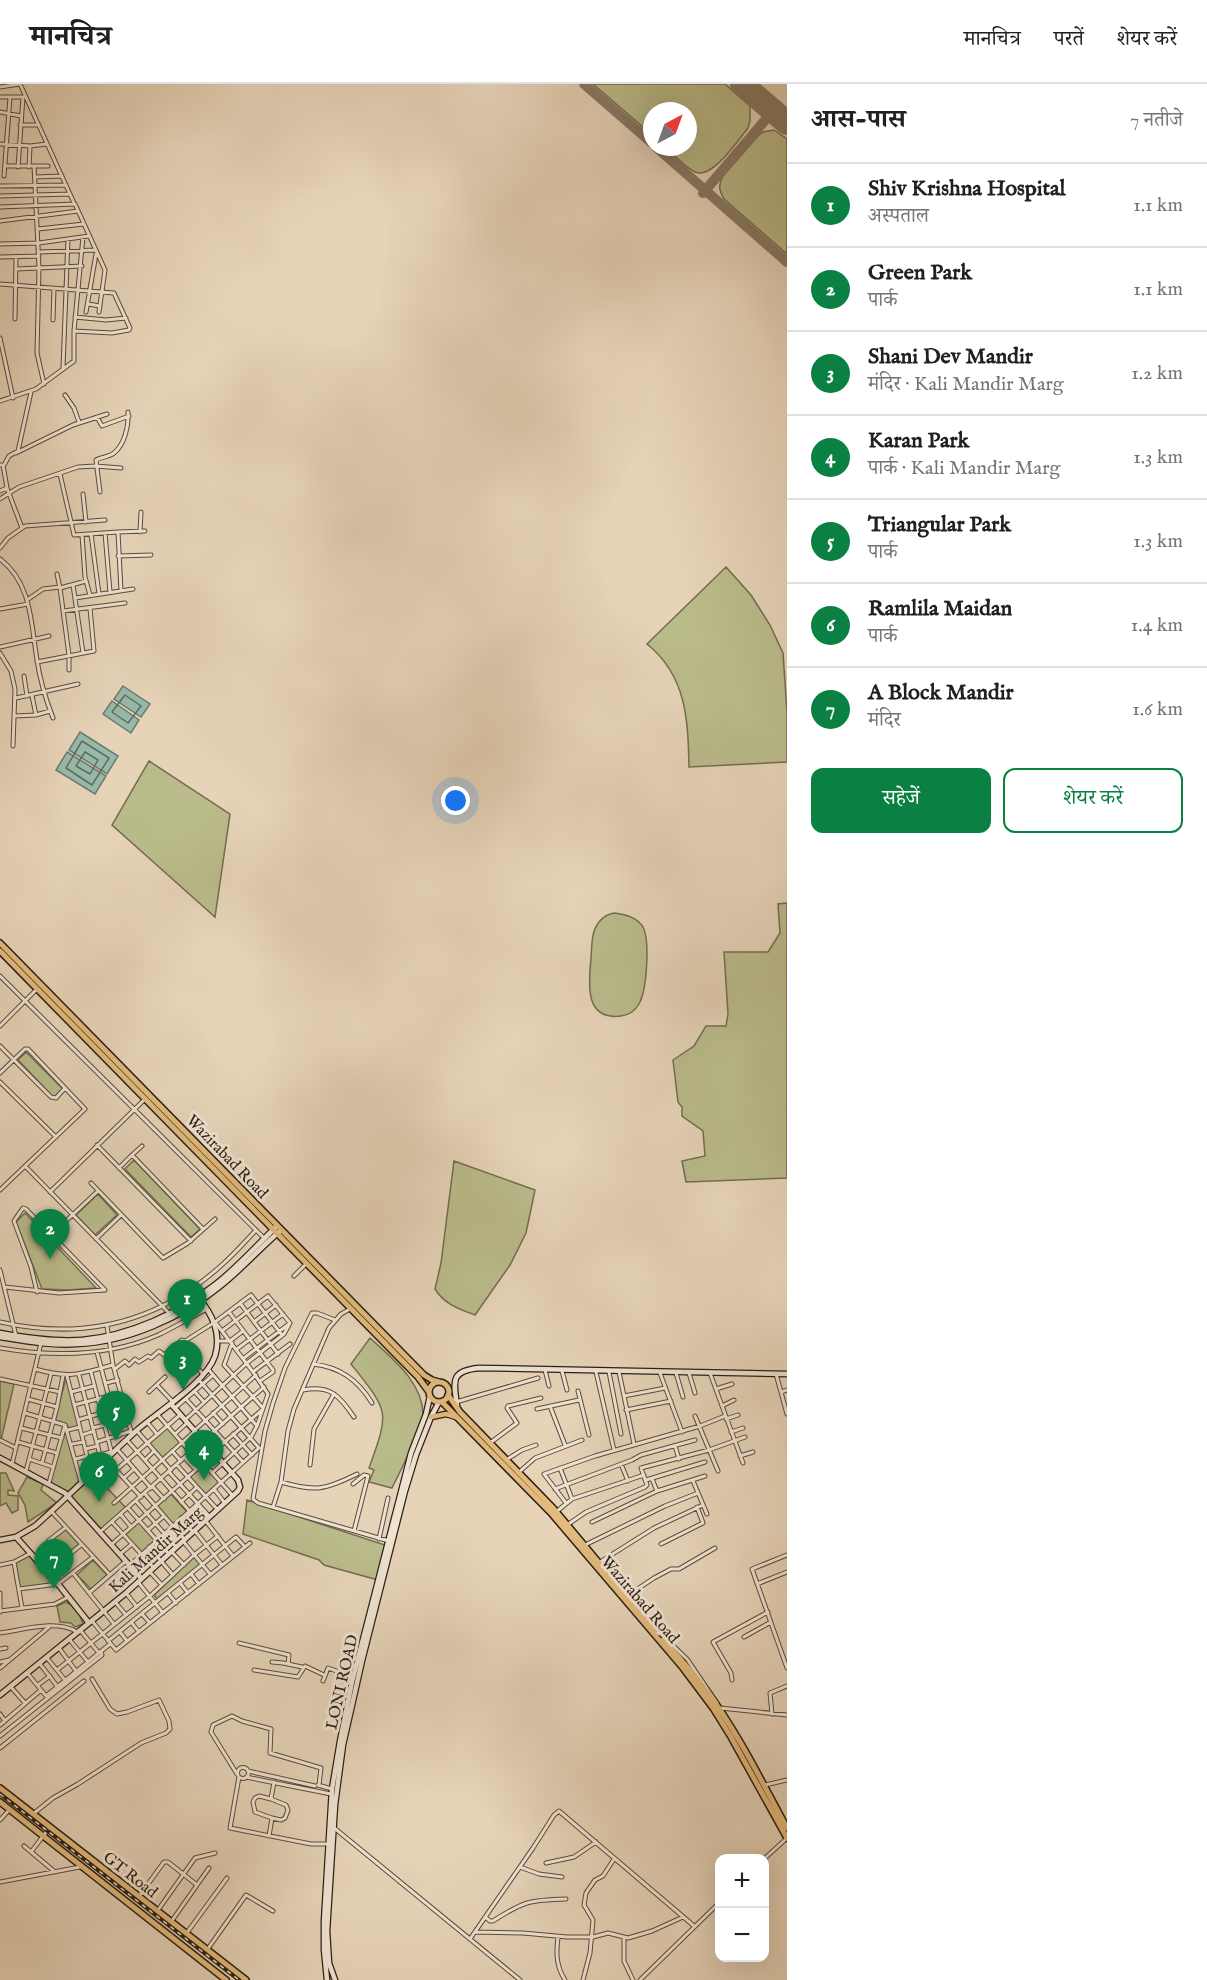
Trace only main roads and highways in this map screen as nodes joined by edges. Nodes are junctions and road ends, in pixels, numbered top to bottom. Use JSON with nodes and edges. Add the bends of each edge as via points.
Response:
{"nodes":[{"id":1,"x":0,"y":943,"type":"edge"},
{"id":2,"x":0,"y":951,"type":"edge"},
{"id":3,"x":39,"y":987,"type":"junction"},
{"id":4,"x":278,"y":1230,"type":"junction"},
{"id":5,"x":440,"y":1382,"type":"junction"},
{"id":6,"x":429,"y":1394,"type":"junction"},
{"id":7,"x":448,"y":1395,"type":"junction"},
{"id":8,"x":441,"y":1402,"type":"junction"},
{"id":9,"x":428,"y":1418,"type":"road end"},
{"id":10,"x":459,"y":1418,"type":"junction"},
{"id":11,"x":517,"y":1474,"type":"junction"},
{"id":12,"x":555,"y":1514,"type":"junction"},
{"id":13,"x":716,"y":1709,"type":"junction"},
{"id":14,"x":0,"y":1788,"type":"edge"},
{"id":15,"x":0,"y":1802,"type":"edge"},
{"id":16,"x":787,"y":1828,"type":"edge"},
{"id":17,"x":787,"y":1838,"type":"edge"},
{"id":18,"x":226,"y":1980,"type":"edge"},
{"id":19,"x":246,"y":1980,"type":"edge"}],
"edges":[{"from":1,"to":3,"type":"highway","name":"Wazirabad Road"},
{"from":2,"to":3,"type":"highway","name":"Wazirabad Road"},
{"from":3,"to":4,"type":"highway","name":"Wazirabad Road"},
{"from":3,"to":4,"type":"highway","name":"Wazirabad Road"},
{"from":4,"to":5,"type":"highway","name":"Wazirabad Road","via":[[424,1375]]},
{"from":4,"to":6,"type":"highway","name":"Wazirabad Road","via":[[418,1377]]},
{"from":5,"to":6,"type":"highway","via":[[432,1385]]},
{"from":5,"to":7,"type":"highway","via":[[448,1388]]},
{"from":6,"to":8,"type":"highway"},
{"from":7,"to":8,"type":"highway"},
{"from":7,"to":11,"type":"highway","name":"Wazirabad Road"},
{"from":8,"to":10,"type":"highway","name":"Wazirabad Road"},
{"from":9,"to":10,"type":"main road","via":[[446,1414]]},
{"from":10,"to":11,"type":"highway","name":"Wazirabad Road"},
{"from":11,"to":12,"type":"highway","name":"Wazirabad Road"},
{"from":12,"to":13,"type":"highway","name":"Wazirabad Road"},
{"from":12,"to":13,"type":"highway","name":"Wazirabad Road","via":[[687,1666]]},
{"from":13,"to":16,"type":"highway","name":"Wazirabad Road"},
{"from":13,"to":17,"type":"highway","name":"Wazirabad Road"},
{"from":14,"to":19,"type":"highway","name":"GT Road"},
{"from":15,"to":18,"type":"highway","name":"GT Road"}]}
